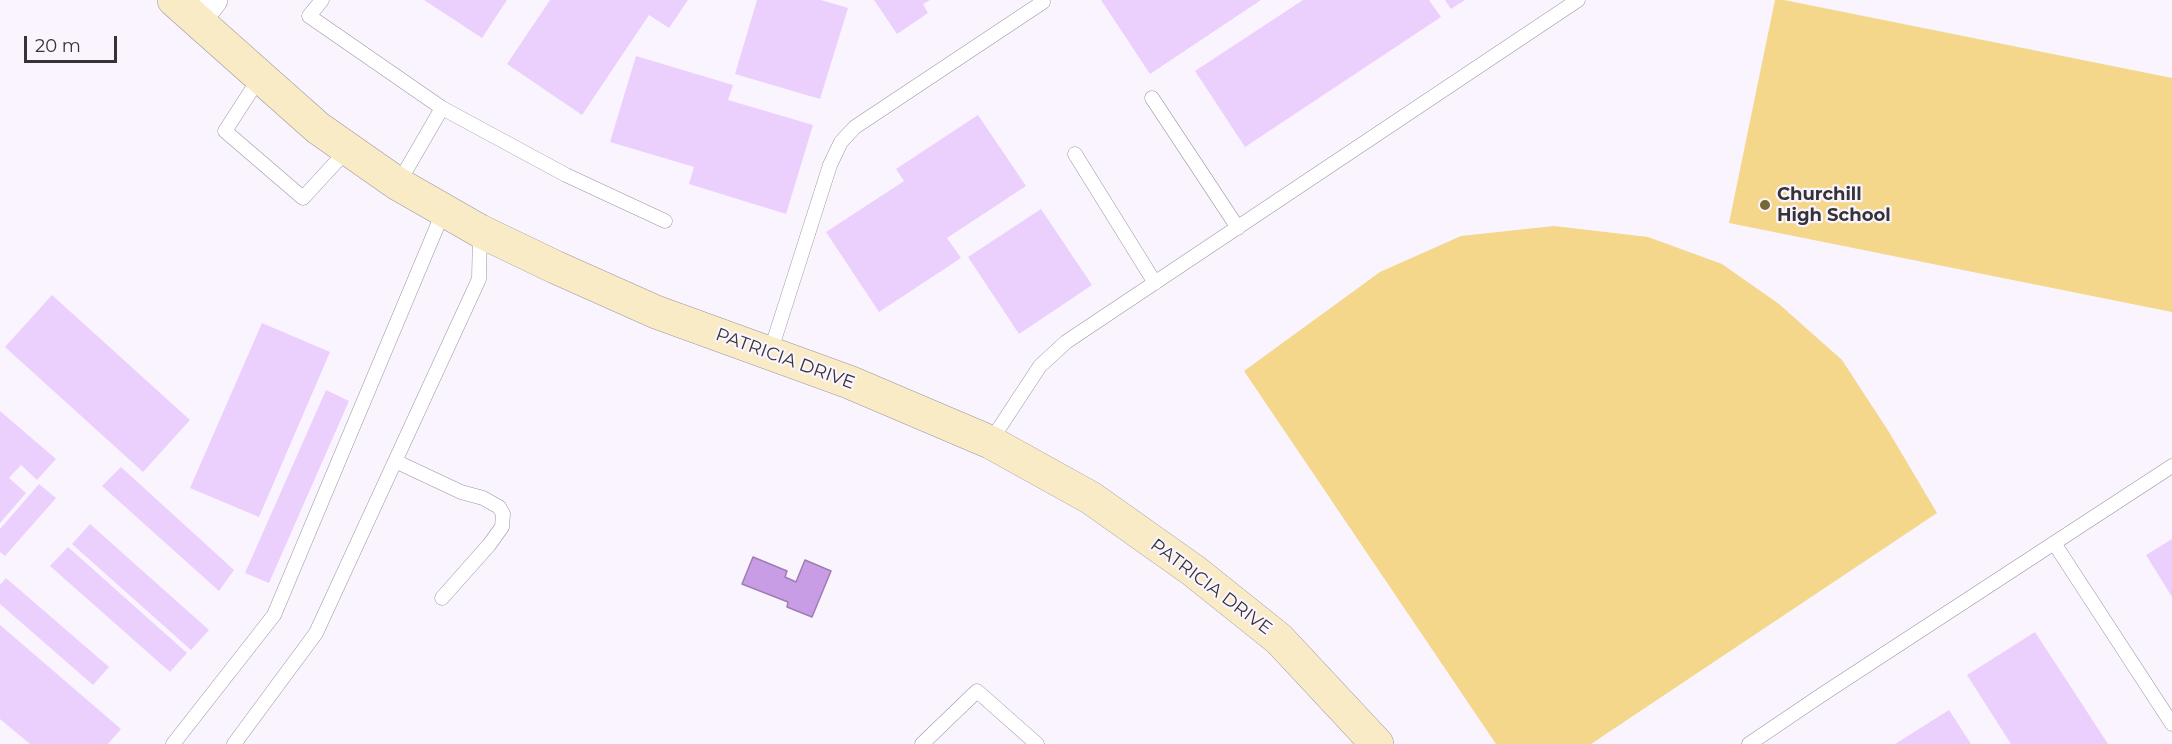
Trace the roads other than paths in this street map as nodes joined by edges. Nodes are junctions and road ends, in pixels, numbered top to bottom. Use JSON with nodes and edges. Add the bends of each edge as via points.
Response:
{"nodes":[{"id":1,"x":322,"y":0,"type":"edge"},
{"id":2,"x":1578,"y":0,"type":"edge"},
{"id":3,"x":1043,"y":2,"type":"dead end"},
{"id":4,"x":195,"y":7,"type":"edge"},
{"id":5,"x":260,"y":77,"type":"junction"},
{"id":6,"x":1152,"y":98,"type":"dead end"},
{"id":7,"x":442,"y":108,"type":"junction"},
{"id":8,"x":348,"y":149,"type":"junction"},
{"id":9,"x":1075,"y":153,"type":"dead end"},
{"id":10,"x":398,"y":184,"type":"junction"},
{"id":11,"x":444,"y":210,"type":"junction"},
{"id":12,"x":666,"y":220,"type":"dead end"},
{"id":13,"x":1238,"y":228,"type":"junction"},
{"id":14,"x":480,"y":231,"type":"junction"},
{"id":15,"x":1155,"y":283,"type":"junction"},
{"id":16,"x":770,"y":353,"type":"junction"},
{"id":17,"x":990,"y":442,"type":"junction"},
{"id":18,"x":395,"y":462,"type":"junction"},
{"id":19,"x":2172,"y":466,"type":"edge"},
{"id":20,"x":2054,"y":543,"type":"junction"},
{"id":21,"x":442,"y":598,"type":"dead end"},
{"id":22,"x":2172,"y":724,"type":"edge"},
{"id":23,"x":173,"y":744,"type":"edge"},
{"id":24,"x":234,"y":744,"type":"edge"},
{"id":25,"x":922,"y":744,"type":"edge"},
{"id":26,"x":1037,"y":744,"type":"edge"},
{"id":27,"x":1377,"y":744,"type":"edge"},
{"id":28,"x":1749,"y":744,"type":"edge"}],
"edges":[{"from":1,"to":7,"type":"lane","via":[[309,16]]},
{"from":2,"to":13,"type":"lane"},
{"from":3,"to":16,"type":"lane","via":[[855,127],[841,142],[830,165]]},
{"from":4,"to":5,"type":"street","name":"PATRICIA DRIVE"},
{"from":5,"to":8,"type":"street","name":"PATRICIA DRIVE"},
{"from":5,"to":8,"type":"lane","via":[[225,131],[303,198]]},
{"from":6,"to":13,"type":"lane"},
{"from":7,"to":10,"type":"lane"},
{"from":7,"to":12,"type":"lane","via":[[566,175]]},
{"from":8,"to":10,"type":"street","name":"PATRICIA DRIVE"},
{"from":9,"to":15,"type":"lane"},
{"from":10,"to":11,"type":"street","name":"PATRICIA DRIVE"},
{"from":11,"to":14,"type":"street","name":"PATRICIA DRIVE"},
{"from":11,"to":23,"type":"lane","via":[[274,615]]},
{"from":13,"to":15,"type":"lane"},
{"from":14,"to":16,"type":"street","name":"PATRICIA DRIVE","via":[[656,312]]},
{"from":14,"to":18,"type":"lane","via":[[479,279]]},
{"from":15,"to":17,"type":"lane","via":[[1066,342],[1040,366]]},
{"from":16,"to":17,"type":"street","name":"PATRICIA DRIVE","via":[[849,381]]},
{"from":17,"to":27,"type":"street","name":"PATRICIA DRIVE","via":[[1091,498],[1194,571],[1279,639]]},
{"from":18,"to":21,"type":"lane","via":[[483,498],[503,514],[502,527],[489,545]]},
{"from":18,"to":24,"type":"lane","via":[[316,633]]},
{"from":19,"to":20,"type":"lane"},
{"from":20,"to":22,"type":"lane"},
{"from":20,"to":28,"type":"lane"},
{"from":25,"to":26,"type":"lane","via":[[976,691]]}]}
